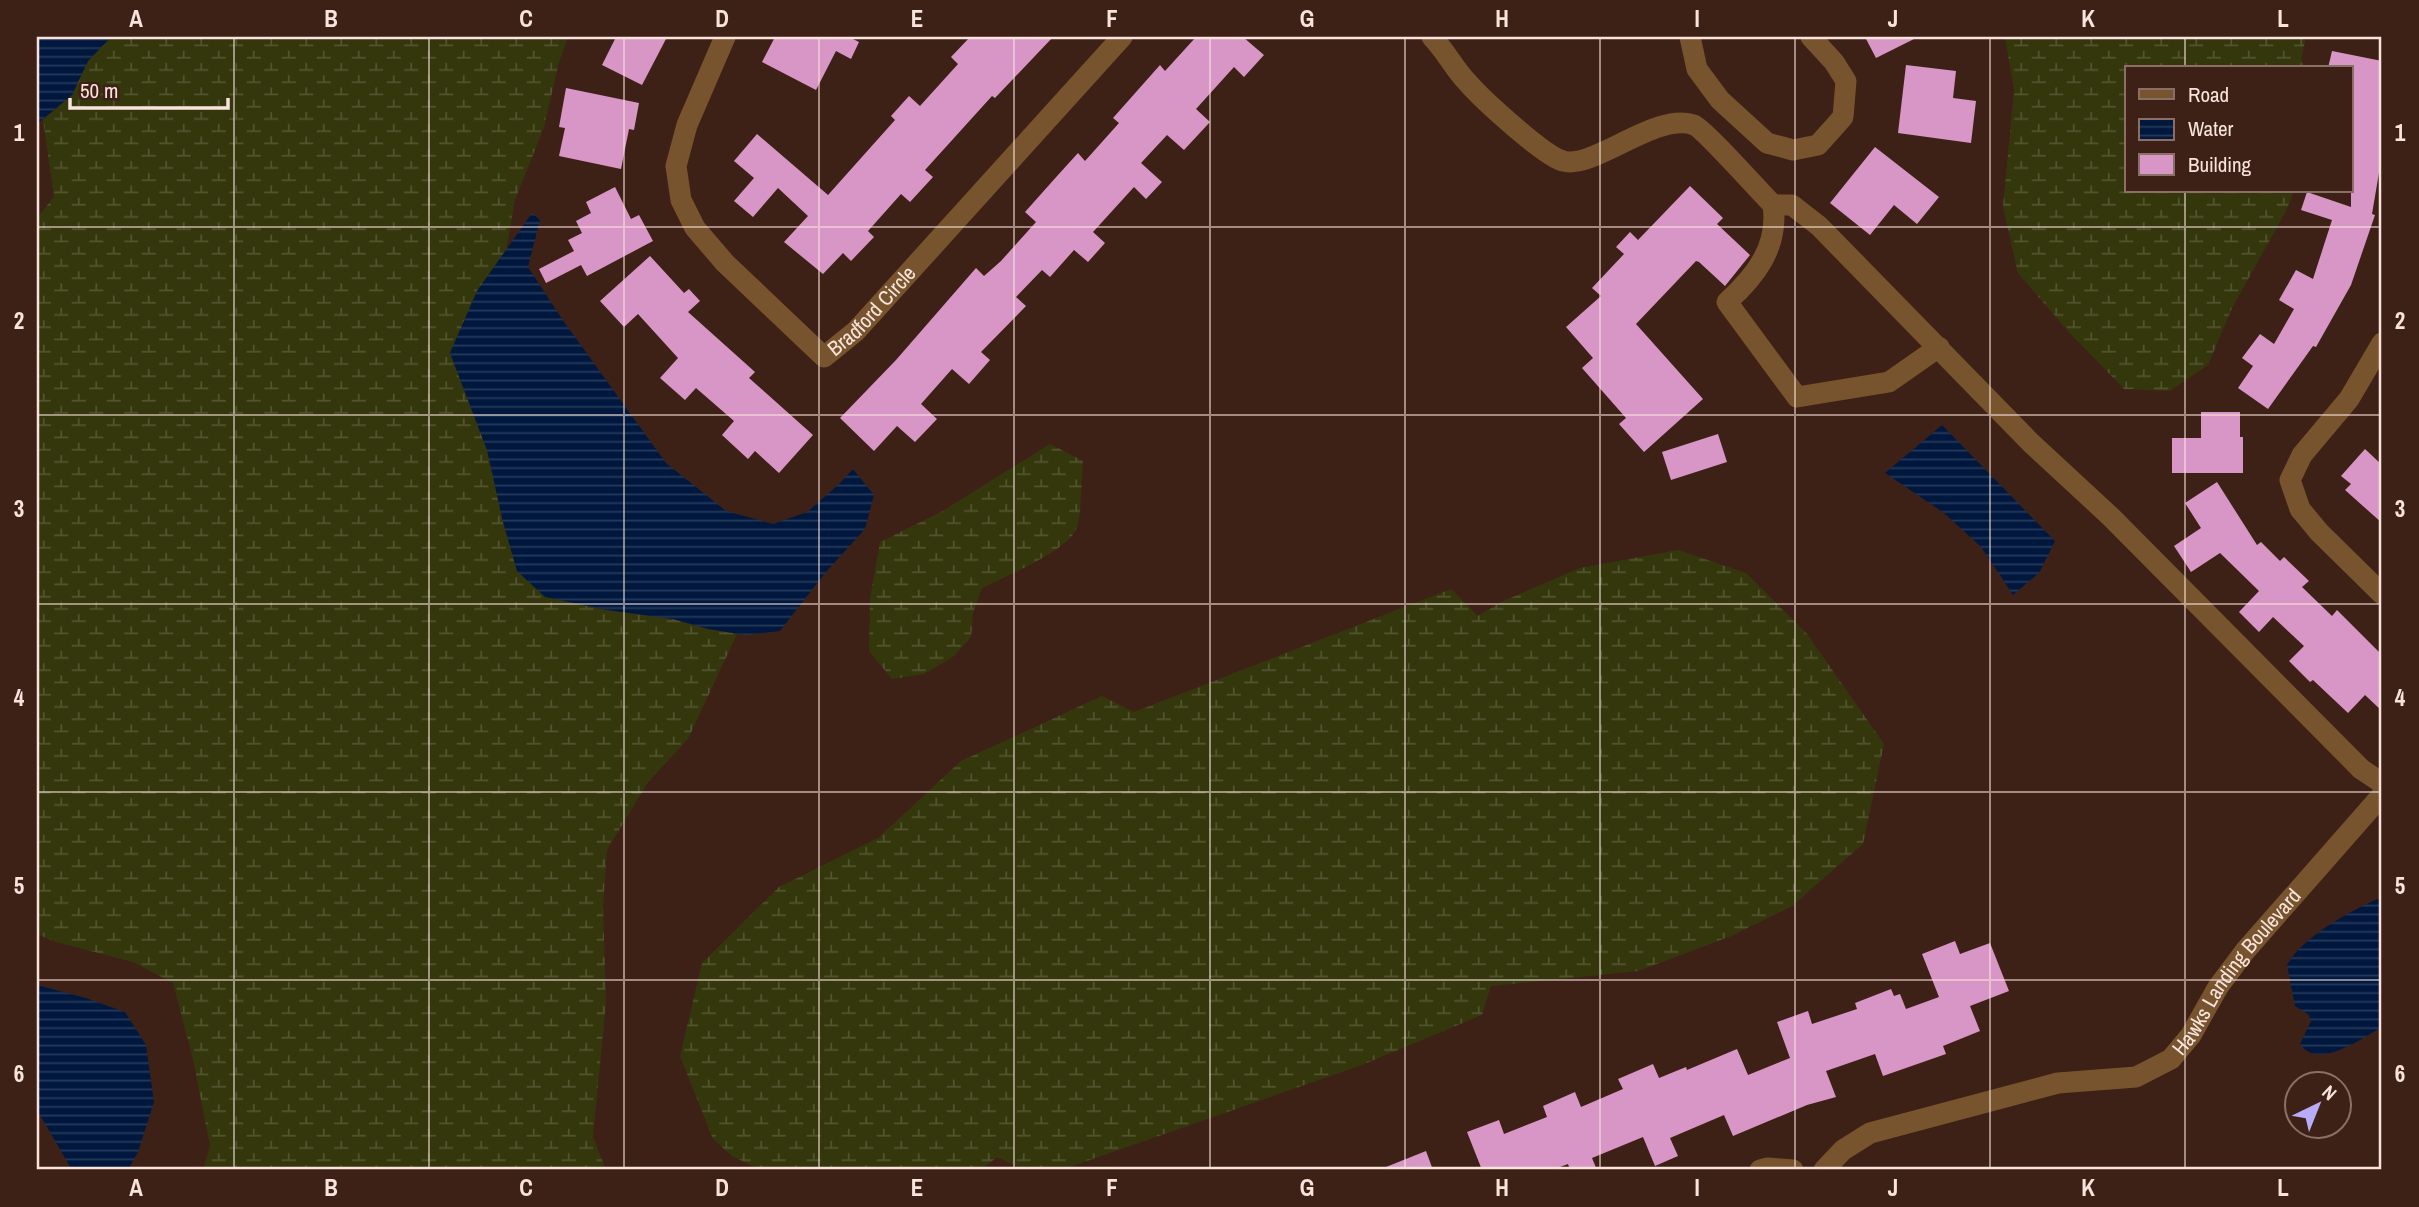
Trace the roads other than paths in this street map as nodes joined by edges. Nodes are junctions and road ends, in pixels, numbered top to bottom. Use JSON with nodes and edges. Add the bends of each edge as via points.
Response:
{"nodes":[{"id":1,"x":725,"y":37,"type":"edge"},
{"id":2,"x":1122,"y":37,"type":"edge"},
{"id":3,"x":1690,"y":37,"type":"edge"},
{"id":4,"x":1811,"y":37,"type":"edge"},
{"id":5,"x":1438,"y":43,"type":"edge"},
{"id":6,"x":1773,"y":205,"type":"junction"},
{"id":7,"x":2382,"y":343,"type":"edge"},
{"id":8,"x":1939,"y":347,"type":"junction"},
{"id":9,"x":2382,"y":594,"type":"edge"},
{"id":10,"x":2382,"y":783,"type":"edge"},
{"id":11,"x":2382,"y":795,"type":"edge"},
{"id":12,"x":1760,"y":1170,"type":"edge"},
{"id":13,"x":1793,"y":1170,"type":"edge"},
{"id":14,"x":1824,"y":1170,"type":"edge"}],
"edges":[{"from":1,"to":2,"type":"street","name":"Bradford Circle","via":[[687,125],[676,166],[681,200],[695,228],[726,263],[824,357],[856,331]]},
{"from":3,"to":4,"type":"street","via":[[1697,69],[1720,100],[1767,143],[1793,150],[1818,145],[1843,117],[1846,80]]},
{"from":5,"to":6,"type":"street","via":[[1469,85],[1546,153],[1565,162],[1585,160],[1674,123],[1696,125]]},
{"from":6,"to":8,"type":"street","via":[[1792,205],[1819,226]]},
{"from":6,"to":8,"type":"street","via":[[1775,220],[1764,261],[1727,302],[1797,397],[1889,382]]},
{"from":7,"to":9,"type":"street","via":[[2349,399],[2302,455],[2290,480],[2300,509]]},
{"from":8,"to":10,"type":"street","via":[[2361,769]]},
{"from":11,"to":14,"type":"street","name":"Hawks Landing Boulevard","via":[[2245,951],[2171,1059],[2136,1077],[2058,1083],[1870,1133],[1843,1150]]},
{"from":12,"to":13,"type":"street"}]}
